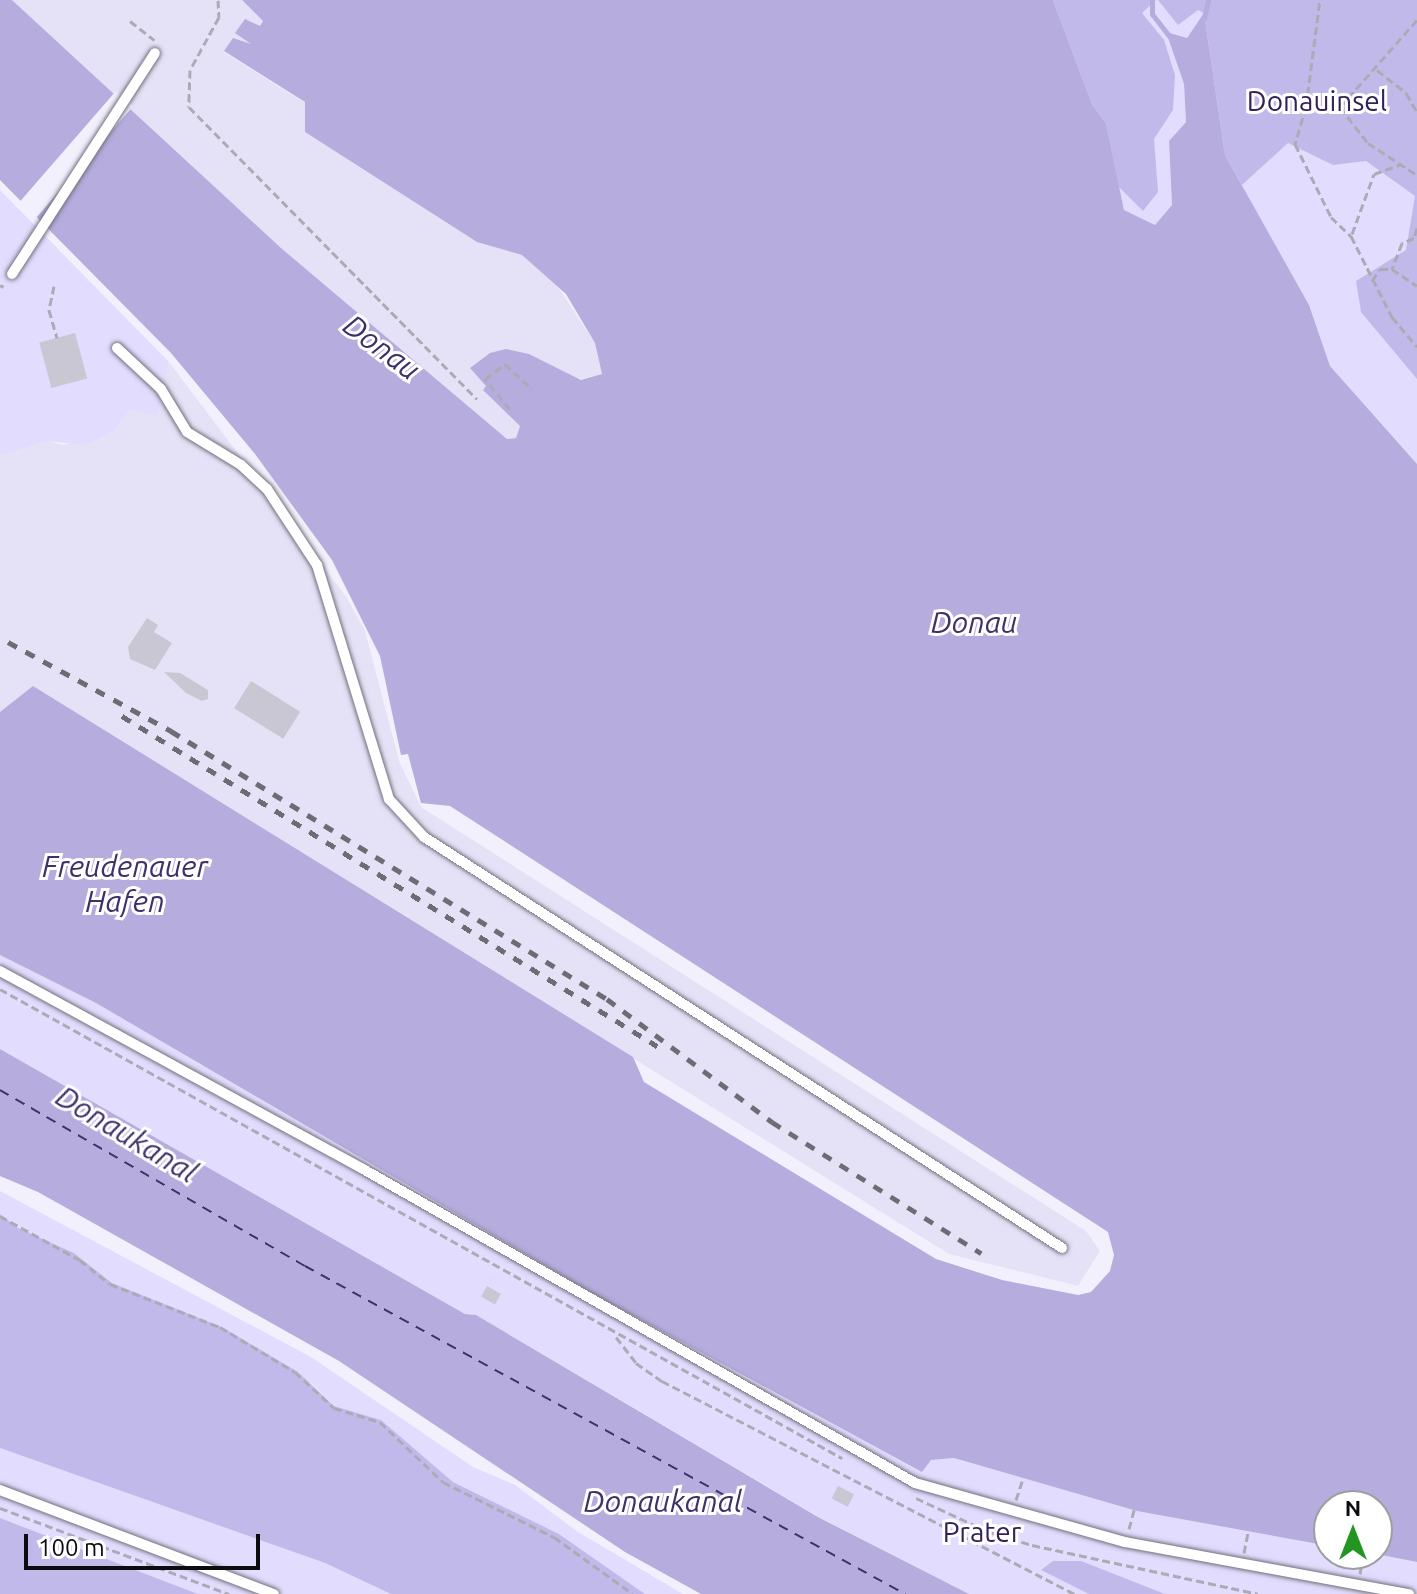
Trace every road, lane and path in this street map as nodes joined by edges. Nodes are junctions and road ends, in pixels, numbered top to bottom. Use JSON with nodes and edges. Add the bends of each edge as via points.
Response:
{"nodes":[{"id":1,"x":218,"y":0,"type":"edge"},
{"id":2,"x":1320,"y":0,"type":"edge"},
{"id":3,"x":1417,"y":20,"type":"edge"},
{"id":4,"x":130,"y":21,"type":"dead end"},
{"id":5,"x":158,"y":48,"type":"joint"},
{"id":6,"x":1377,"y":70,"type":"junction"},
{"id":7,"x":1306,"y":106,"type":"junction"},
{"id":8,"x":1340,"y":107,"type":"junction"},
{"id":9,"x":1417,"y":112,"type":"edge"},
{"id":10,"x":1401,"y":164,"type":"junction"},
{"id":11,"x":1417,"y":175,"type":"edge"},
{"id":12,"x":1417,"y":228,"type":"edge"},
{"id":13,"x":1351,"y":236,"type":"junction"},
{"id":14,"x":1392,"y":269,"type":"junction"},
{"id":15,"x":12,"y":274,"type":"dead end"},
{"id":16,"x":1372,"y":281,"type":"junction"},
{"id":17,"x":54,"y":286,"type":"dead end"},
{"id":18,"x":1417,"y":286,"type":"edge"},
{"id":19,"x":57,"y":338,"type":"dead end"},
{"id":20,"x":1417,"y":347,"type":"edge"},
{"id":21,"x":117,"y":348,"type":"dead end"},
{"id":22,"x":532,"y":389,"type":"dead end"},
{"id":23,"x":477,"y":399,"type":"dead end"},
{"id":24,"x":510,"y":409,"type":"dead end"},
{"id":25,"x":0,"y":971,"type":"edge"},
{"id":26,"x":0,"y":1216,"type":"edge"},
{"id":27,"x":1062,"y":1248,"type":"dead end"},
{"id":28,"x":614,"y":1334,"type":"dead end"},
{"id":29,"x":1022,"y":1481,"type":"dead end"},
{"id":30,"x":0,"y":1490,"type":"edge"},
{"id":31,"x":1018,"y":1493,"type":"dead end"},
{"id":32,"x":0,"y":1508,"type":"edge"},
{"id":33,"x":1134,"y":1510,"type":"dead end"},
{"id":34,"x":1131,"y":1522,"type":"dead end"},
{"id":35,"x":1248,"y":1533,"type":"dead end"},
{"id":36,"x":1245,"y":1546,"type":"dead end"},
{"id":37,"x":1236,"y":1590,"type":"dead end"},
{"id":38,"x":229,"y":1594,"type":"edge"},
{"id":39,"x":274,"y":1594,"type":"edge"},
{"id":40,"x":633,"y":1594,"type":"edge"},
{"id":41,"x":1074,"y":1594,"type":"edge"},
{"id":42,"x":1240,"y":1594,"type":"edge"},
{"id":43,"x":1409,"y":1594,"type":"edge"}],
"edges":[{"from":1,"to":23,"type":"path","via":[[219,17],[190,70],[189,107]]},
{"from":2,"to":7,"type":"path"},
{"from":3,"to":6,"type":"path"},
{"from":4,"to":5,"type":"path"},
{"from":5,"to":15,"type":"lane"},
{"from":6,"to":8,"type":"path"},
{"from":6,"to":9,"type":"path","via":[[1406,93]]},
{"from":7,"to":8,"type":"path"},
{"from":7,"to":13,"type":"path","via":[[1297,154],[1331,217]]},
{"from":8,"to":10,"type":"path","via":[[1368,143]]},
{"from":10,"to":11,"type":"path"},
{"from":10,"to":13,"type":"path","via":[[1374,174]]},
{"from":12,"to":14,"type":"path","via":[[1414,238],[1402,243]]},
{"from":13,"to":16,"type":"path"},
{"from":14,"to":16,"type":"path","via":[[1380,269]]},
{"from":14,"to":18,"type":"path"},
{"from":16,"to":20,"type":"path"},
{"from":17,"to":19,"type":"path","via":[[49,310]]},
{"from":21,"to":27,"type":"lane","via":[[161,389],[187,432],[241,465],[267,489],[317,565],[389,799],[424,837]]},
{"from":22,"to":24,"type":"path","via":[[505,364],[485,379]]},
{"from":25,"to":43,"type":"lane","via":[[363,1169],[915,1483],[1125,1542]]},
{"from":26,"to":40,"type":"path","via":[[80,1260],[110,1284],[220,1327],[295,1372],[334,1408],[380,1422],[443,1482],[554,1537]]},
{"from":28,"to":41,"type":"path","via":[[636,1363],[662,1381]]},
{"from":29,"to":31,"type":"path"},
{"from":30,"to":39,"type":"lane"},
{"from":32,"to":38,"type":"path"},
{"from":33,"to":34,"type":"path"},
{"from":35,"to":36,"type":"path"},
{"from":37,"to":42,"type":"path"}]}
